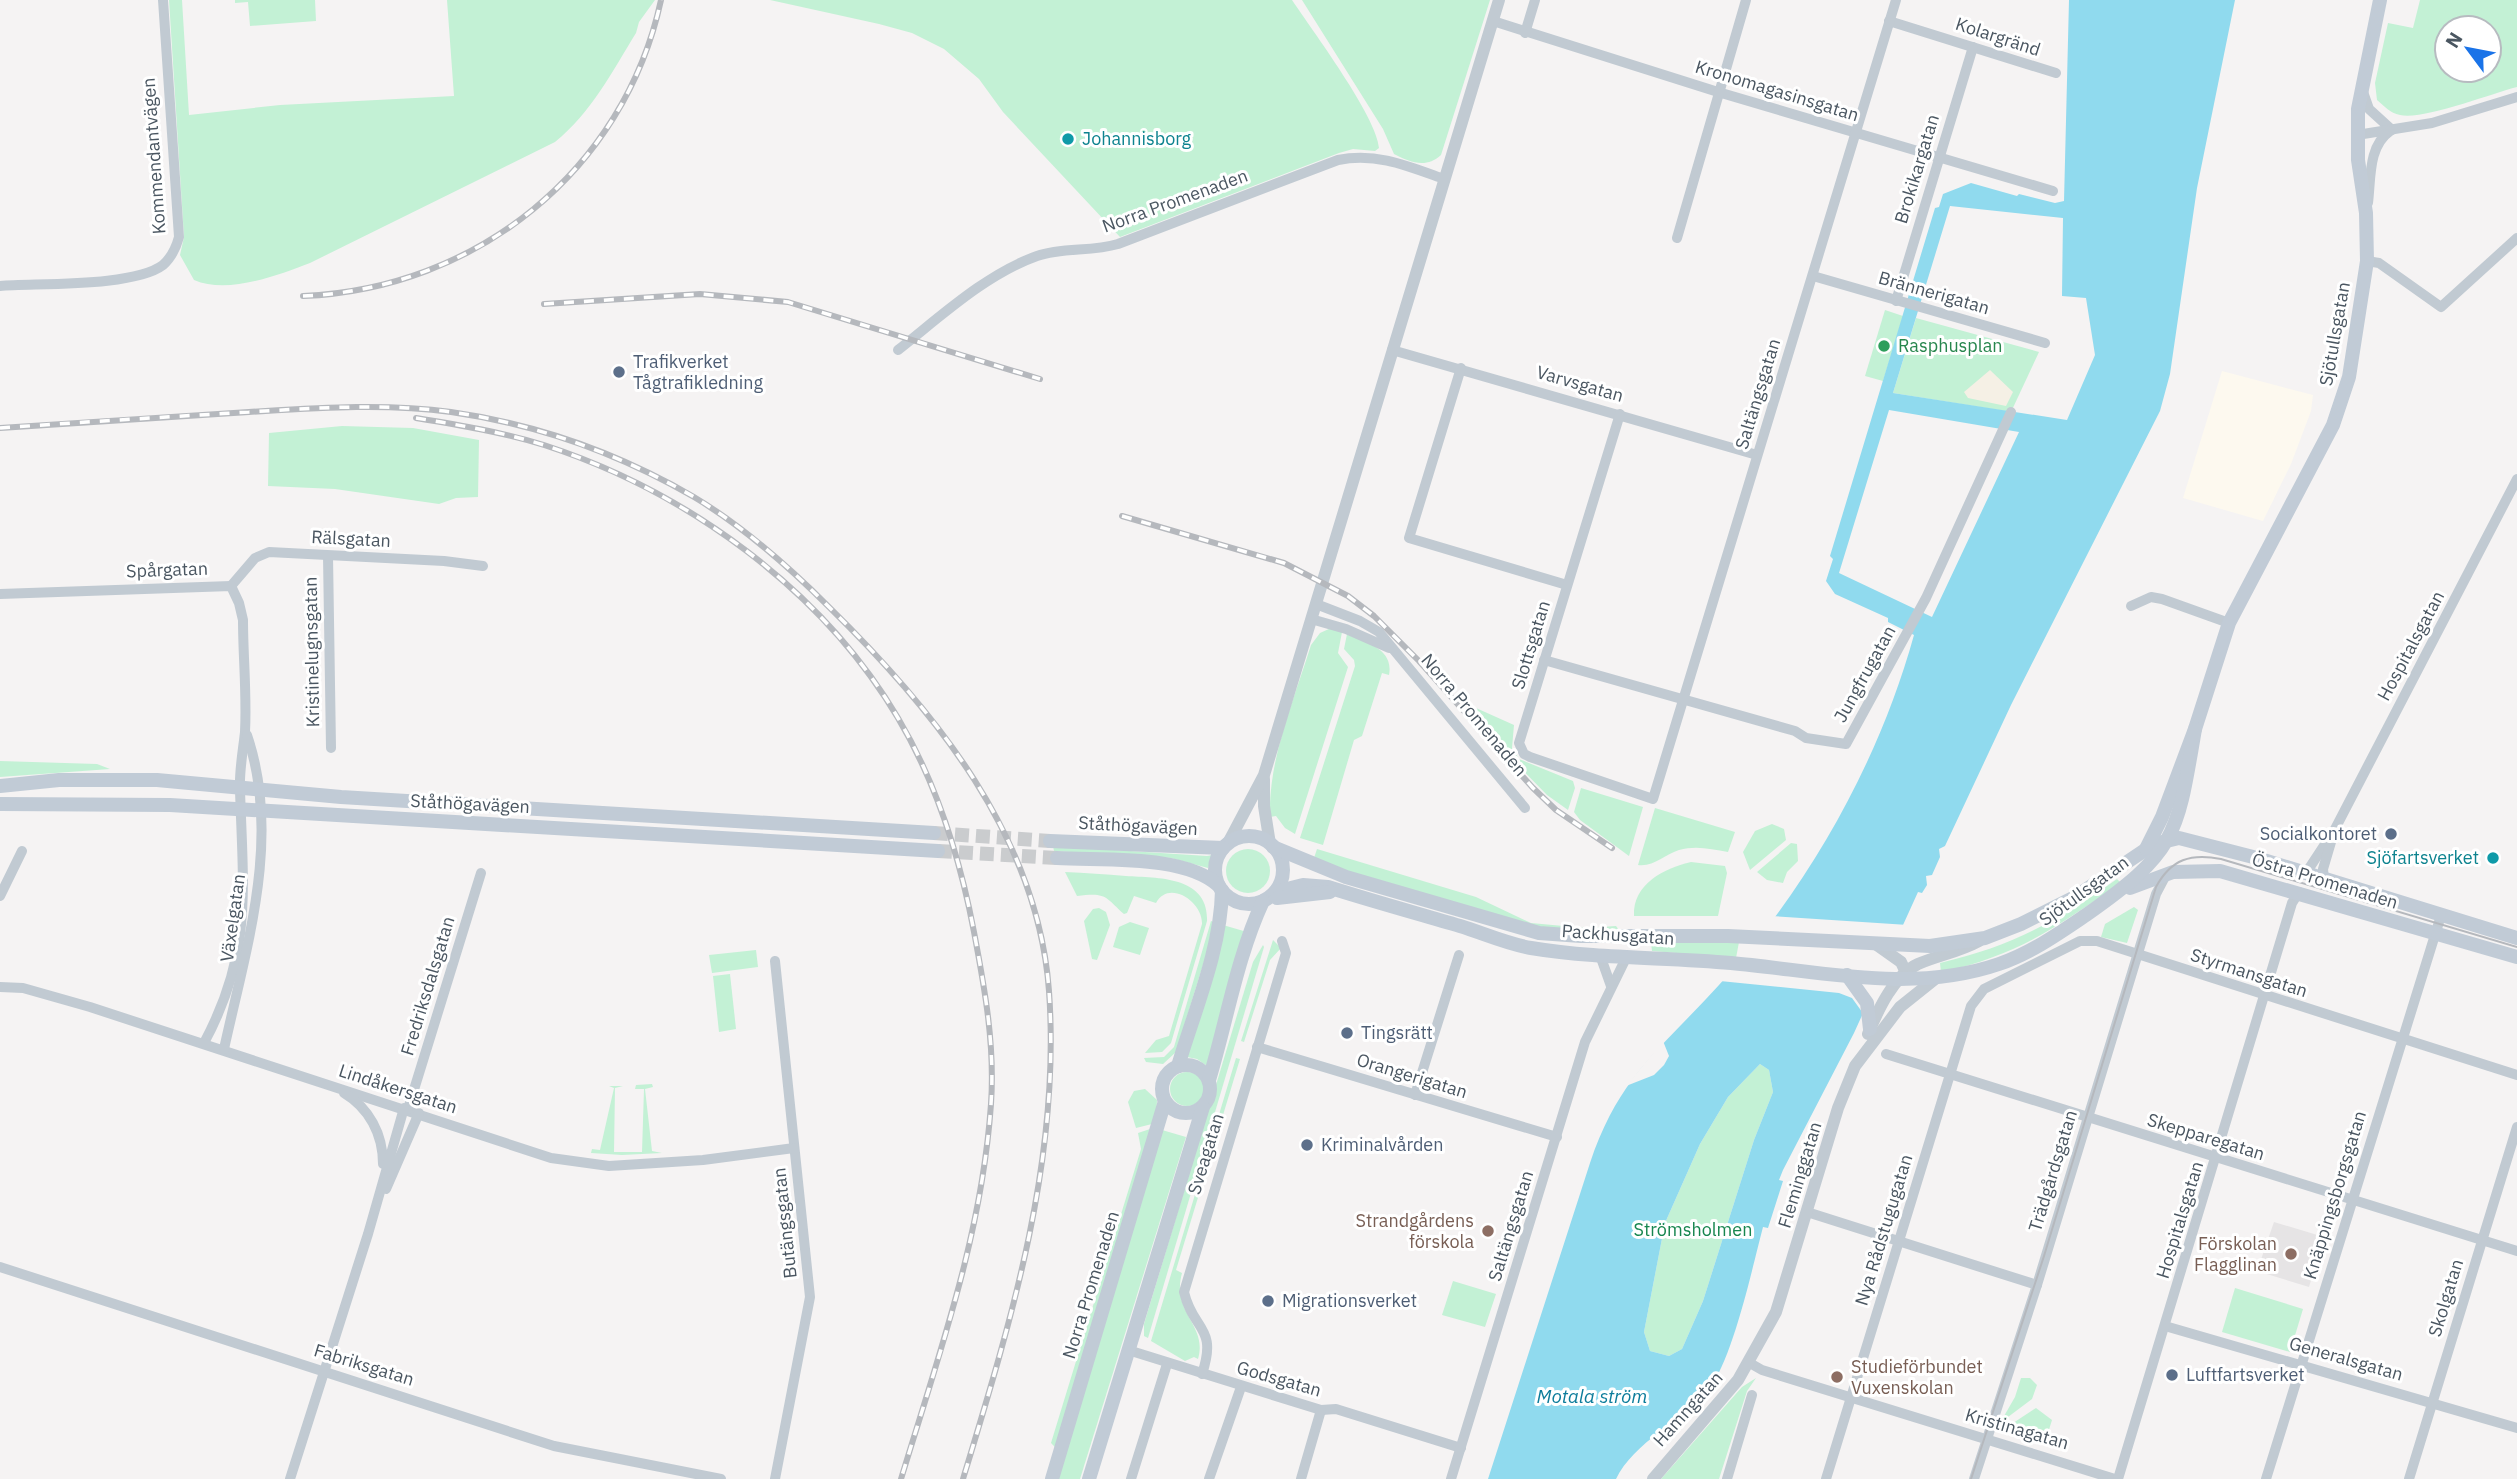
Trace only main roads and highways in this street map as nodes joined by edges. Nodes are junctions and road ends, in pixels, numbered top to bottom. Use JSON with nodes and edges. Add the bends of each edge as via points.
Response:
{"nodes":[{"id":1,"x":2380,"y":0,"type":"edge"},
{"id":2,"x":2195,"y":729,"type":"junction"},
{"id":3,"x":0,"y":786,"type":"edge"},
{"id":4,"x":0,"y":804,"type":"edge"},
{"id":5,"x":934,"y":833,"type":"tunnel mouth"},
{"id":6,"x":2170,"y":839,"type":"junction"},
{"id":7,"x":1050,"y":841,"type":"tunnel mouth"},
{"id":8,"x":1230,"y":844,"type":"junction"},
{"id":9,"x":1275,"y":850,"type":"junction"},
{"id":10,"x":2145,"y":850,"type":"junction"},
{"id":11,"x":938,"y":851,"type":"tunnel mouth"},
{"id":12,"x":1057,"y":858,"type":"tunnel mouth"},
{"id":13,"x":1344,"y":884,"type":"junction"},
{"id":14,"x":1220,"y":888,"type":"junction"},
{"id":15,"x":2122,"y":890,"type":"junction"},
{"id":16,"x":1271,"y":897,"type":"junction"},
{"id":17,"x":2434,"y":922,"type":"junction"},
{"id":18,"x":2517,"y":938,"type":"edge"},
{"id":19,"x":1877,"y":945,"type":"joint"},
{"id":20,"x":2517,"y":957,"type":"edge"},
{"id":21,"x":1847,"y":975,"type":"junction"},
{"id":22,"x":1904,"y":976,"type":"joint"},
{"id":23,"x":1870,"y":1029,"type":"road end"},
{"id":24,"x":1178,"y":1066,"type":"junction"},
{"id":25,"x":1209,"y":1080,"type":"junction"},
{"id":26,"x":1165,"y":1101,"type":"junction"},
{"id":27,"x":1203,"y":1107,"type":"junction"},
{"id":28,"x":1052,"y":1479,"type":"edge"},
{"id":29,"x":1089,"y":1479,"type":"edge"}],
"edges":[{"from":1,"to":2,"type":"main road","name":"Sjötullsgatan","via":[[2357,135],[2367,261],[2353,358],[2340,408],[2229,623]]},
{"from":2,"to":6,"type":"main road","name":"Sjötullsgatan","via":[[2180,814]]},
{"from":2,"to":10,"type":"main road","name":"Sjötullsgatan"},
{"from":3,"to":5,"type":"main road","name":"Ståthögavägen","via":[[157,780]]},
{"from":4,"to":11,"type":"main road","name":"Ståthögavägen","via":[[115,803]]},
{"from":6,"to":10,"type":"main road"},
{"from":6,"to":15,"type":"main road","name":"Sjötullsgatan","via":[[2153,863]]},
{"from":6,"to":17,"type":"main road","name":"Östra Promenaden","via":[[2209,844],[2305,873]]},
{"from":7,"to":8,"type":"main road","name":"Ståthögavägen"},
{"from":8,"to":9,"type":"main road","via":[[1255,837]]},
{"from":8,"to":14,"type":"main road","via":[[1216,866]]},
{"from":9,"to":13,"type":"main road","name":"Packhusgatan","via":[[1304,872]]},
{"from":9,"to":16,"type":"main road","via":[[1283,873]]},
{"from":10,"to":19,"type":"main road","name":"Sjötullsgatan","via":[[2075,897],[2021,925],[1985,937],[1896,951]]},
{"from":12,"to":14,"type":"main road","name":"Ståthögavägen","via":[[1182,866],[1203,874]]},
{"from":13,"to":16,"type":"main road","name":"Packhusgatan"},
{"from":13,"to":19,"type":"main road","name":"Packhusgatan","via":[[1539,933],[1755,936]]},
{"from":13,"to":21,"type":"main road","name":"Packhusgatan","via":[[1529,947]]},
{"from":14,"to":16,"type":"main road","via":[[1240,902]]},
{"from":14,"to":24,"type":"main road","via":[[1214,946]]},
{"from":15,"to":17,"type":"main road","name":"Östra Promenaden","via":[[2167,873],[2220,871]]},
{"from":15,"to":22,"type":"main road","name":"Sjötullsgatan","via":[[2033,950],[1976,971],[1935,979]]},
{"from":16,"to":25,"type":"main road","via":[[1240,966]]},
{"from":17,"to":18,"type":"main road","name":"Östra Promenaden","via":[[2466,922]]},
{"from":17,"to":20,"type":"main road","name":"Östra Promenaden"},
{"from":21,"to":22,"type":"main road","name":"Packhusgatan"},
{"from":21,"to":23,"type":"main road","via":[[1869,1008]]},
{"from":24,"to":25,"type":"main road","via":[[1196,1066]]},
{"from":24,"to":26,"type":"main road","via":[[1163,1079]]},
{"from":25,"to":27,"type":"main road","via":[[1210,1094]]},
{"from":26,"to":27,"type":"main road","via":[[1182,1113]]},
{"from":26,"to":28,"type":"main road","name":"Norra Promenaden"},
{"from":27,"to":29,"type":"main road"}]}
